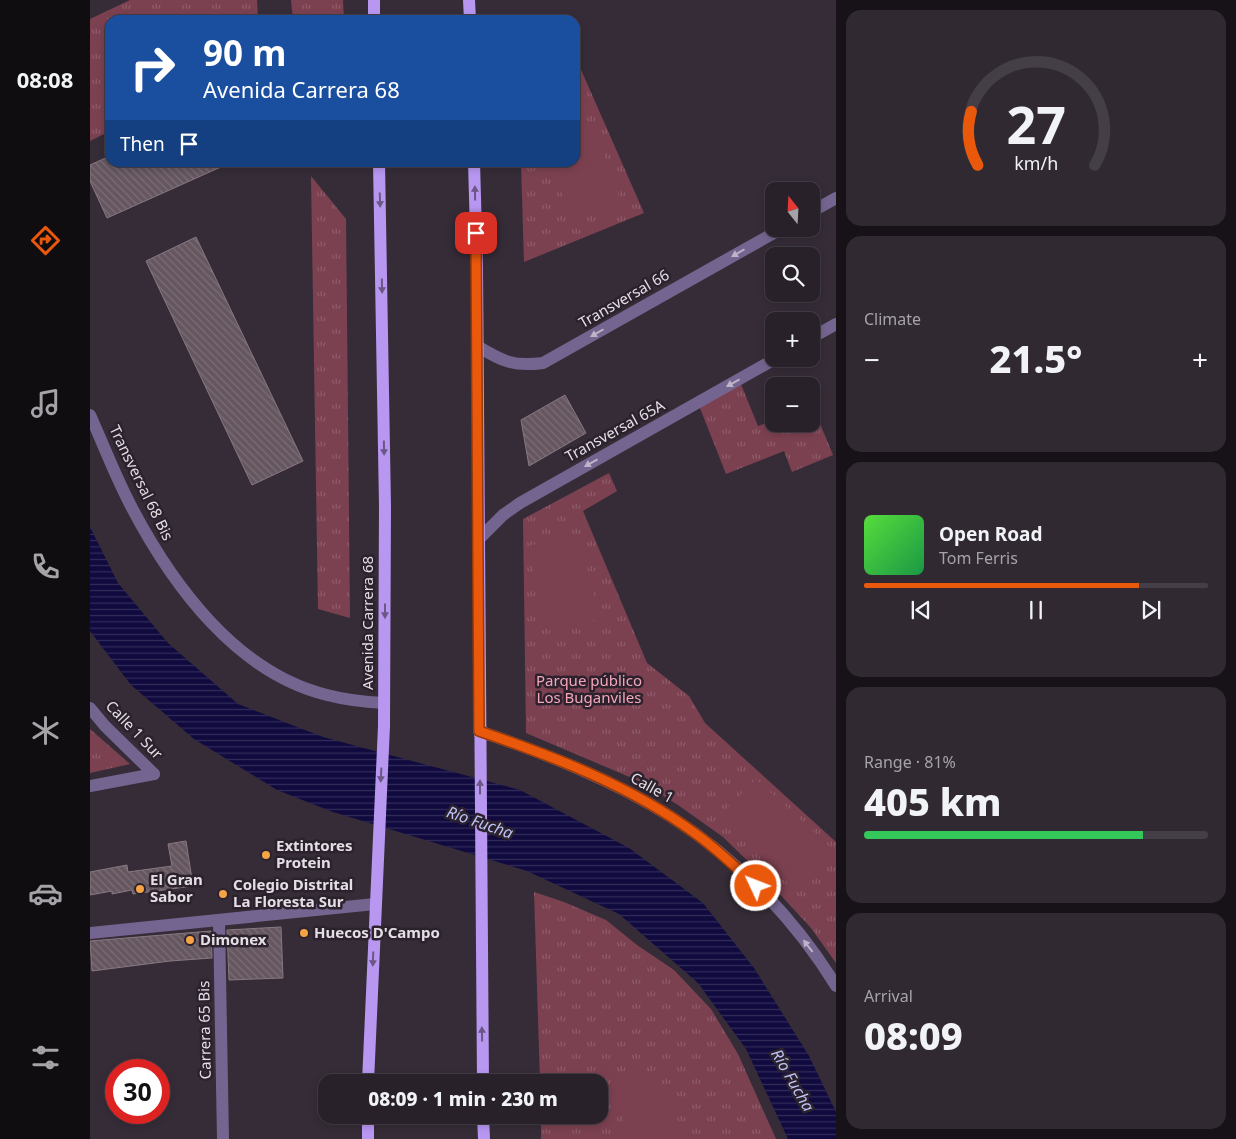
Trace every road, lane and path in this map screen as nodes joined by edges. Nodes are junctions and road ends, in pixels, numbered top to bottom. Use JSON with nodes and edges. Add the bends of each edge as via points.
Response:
{"nodes":[{"id":1,"x":374,"y":0,"type":"edge"},
{"id":2,"x":469,"y":0,"type":"edge"},
{"id":3,"x":374,"y":15,"type":"edge"},
{"id":4,"x":470,"y":15,"type":"edge"},
{"id":5,"x":379,"y":167,"type":"edge"},
{"id":6,"x":474,"y":167,"type":"edge"},
{"id":7,"x":836,"y":198,"type":"edge"},
{"id":8,"x":820,"y":207,"type":"edge"},
{"id":9,"x":765,"y":238,"type":"edge"},
{"id":10,"x":836,"y":324,"type":"edge"},
{"id":11,"x":820,"y":333,"type":"edge"},
{"id":12,"x":477,"y":346,"type":"junction"},
{"id":13,"x":765,"y":365,"type":"edge"},
{"id":14,"x":90,"y":415,"type":"edge"},
{"id":15,"x":478,"y":540,"type":"junction"},
{"id":16,"x":384,"y":703,"type":"junction"},
{"id":17,"x":90,"y":708,"type":"edge"},
{"id":18,"x":479,"y":731,"type":"junction"},
{"id":19,"x":90,"y":786,"type":"edge"},
{"id":20,"x":375,"y":904,"type":"junction"},
{"id":21,"x":219,"y":920,"type":"junction"},
{"id":22,"x":90,"y":933,"type":"edge"},
{"id":23,"x":836,"y":986,"type":"edge"},
{"id":24,"x":368,"y":1074,"type":"edge"},
{"id":25,"x":483,"y":1074,"type":"edge"},
{"id":26,"x":368,"y":1124,"type":"edge"},
{"id":27,"x":483,"y":1124,"type":"edge"},
{"id":28,"x":223,"y":1139,"type":"edge"},
{"id":29,"x":368,"y":1139,"type":"edge"},
{"id":30,"x":484,"y":1139,"type":"edge"}],
"edges":[{"from":1,"to":3,"type":"main road"},
{"from":2,"to":4,"type":"main road"},
{"from":5,"to":16,"type":"main road","name":"Avenida Carrera 68","one_way":true,"via":[[385,506]]},
{"from":12,"to":6,"type":"main road","one_way":true},
{"from":7,"to":8,"type":"street"},
{"from":9,"to":12,"type":"street","name":"Transversal 66","one_way":true,"via":[[542,363],[514,364]]},
{"from":10,"to":11,"type":"street"},
{"from":12,"to":15,"type":"main road"},
{"from":13,"to":15,"type":"street","name":"Transversal 65A","one_way":true,"via":[[520,503]]},
{"from":14,"to":16,"type":"street","name":"Transversal 68 Bis","via":[[132,508],[159,556],[227,639],[249,657],[292,682],[326,695]]},
{"from":15,"to":18,"type":"main road"},
{"from":16,"to":20,"type":"main road","name":"Avenida Carrera 68","one_way":true},
{"from":17,"to":19,"type":"street","name":"Calle 1 Sur","via":[[154,774]]},
{"from":23,"to":18,"type":"street","name":"Calle 1","one_way":true,"via":[[795,929],[756,886],[696,834],[588,772]]},
{"from":25,"to":18,"type":"main road","one_way":true},
{"from":20,"to":21,"type":"street"},
{"from":20,"to":24,"type":"main road","name":"Avenida Carrera 68","one_way":true},
{"from":21,"to":22,"type":"street"},
{"from":21,"to":28,"type":"street","name":"Carrera 65 Bis"},
{"from":26,"to":29,"type":"main road"},
{"from":27,"to":30,"type":"main road"}]}
